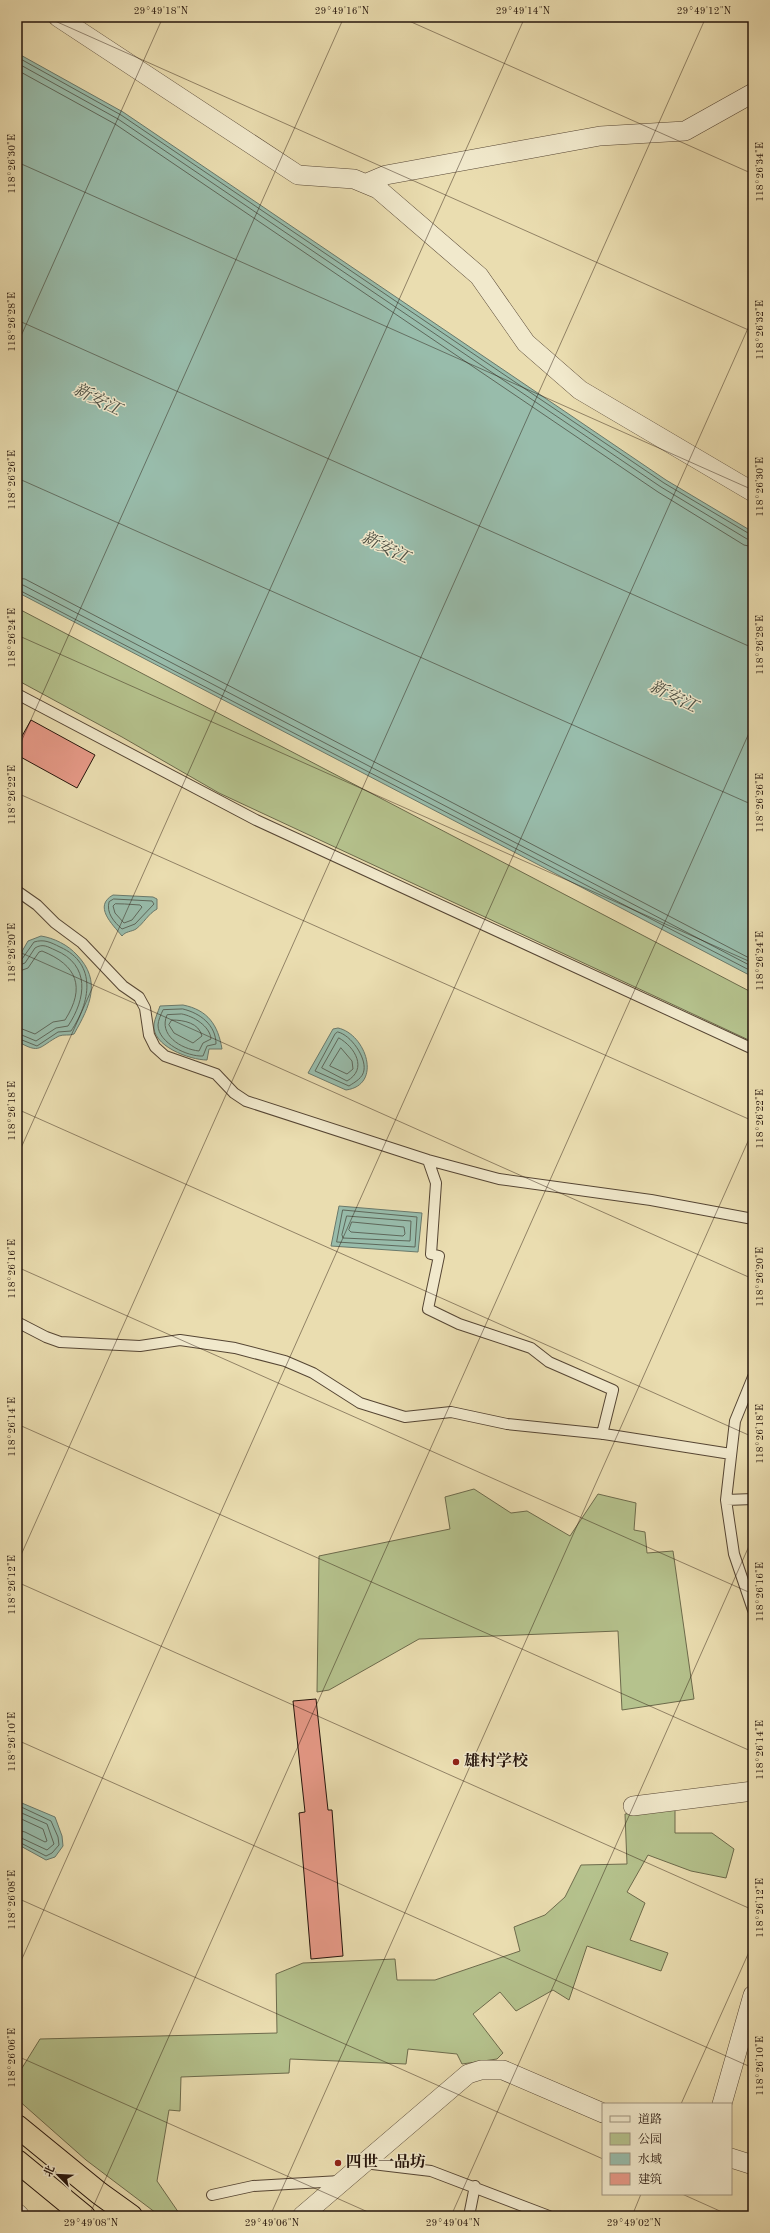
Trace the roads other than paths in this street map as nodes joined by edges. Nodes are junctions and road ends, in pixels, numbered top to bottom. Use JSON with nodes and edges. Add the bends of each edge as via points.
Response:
{"nodes":[{"id":1,"x":58,"y":17,"type":"edge"},
{"id":2,"x":753,"y":94,"type":"edge"},
{"id":3,"x":367,"y":183,"type":"junction"},
{"id":4,"x":753,"y":492,"type":"edge"},
{"id":5,"x":17,"y":694,"type":"edge"},
{"id":6,"x":17,"y":891,"type":"edge"},
{"id":7,"x":753,"y":1049,"type":"edge"},
{"id":8,"x":428,"y":1160,"type":"junction"},
{"id":9,"x":753,"y":1219,"type":"edge"},
{"id":10,"x":17,"y":1322,"type":"edge"},
{"id":11,"x":753,"y":1377,"type":"edge"},
{"id":12,"x":602,"y":1434,"type":"junction"},
{"id":13,"x":731,"y":1454,"type":"junction"},
{"id":14,"x":753,"y":1499,"type":"edge"},
{"id":15,"x":726,"y":1500,"type":"junction"},
{"id":16,"x":753,"y":1610,"type":"edge"},
{"id":17,"x":753,"y":1791,"type":"edge"},
{"id":18,"x":633,"y":1806,"type":"dead end"},
{"id":19,"x":753,"y":1995,"type":"edge"},
{"id":20,"x":722,"y":2103,"type":"edge"},
{"id":21,"x":602,"y":2113,"type":"edge"},
{"id":22,"x":17,"y":2126,"type":"edge"},
{"id":23,"x":732,"y":2158,"type":"edge"},
{"id":24,"x":17,"y":2161,"type":"edge"},
{"id":25,"x":364,"y":2163,"type":"junction"},
{"id":26,"x":753,"y":2165,"type":"edge"},
{"id":27,"x":344,"y":2180,"type":"junction"},
{"id":28,"x":475,"y":2186,"type":"junction"},
{"id":29,"x":212,"y":2195,"type":"dead end"},
{"id":30,"x":17,"y":2213,"type":"edge"},
{"id":31,"x":20,"y":2216,"type":"edge"},
{"id":32,"x":84,"y":2216,"type":"edge"},
{"id":33,"x":131,"y":2216,"type":"edge"},
{"id":34,"x":302,"y":2216,"type":"edge"},
{"id":35,"x":469,"y":2216,"type":"edge"},
{"id":36,"x":549,"y":2216,"type":"edge"}],
"edges":[{"from":1,"to":3,"type":"street","via":[[298,175],[354,179]]},
{"from":2,"to":3,"type":"street","via":[[685,131],[600,136],[386,175]]},
{"from":3,"to":4,"type":"street","via":[[378,189],[479,276],[526,343],[580,390]]},
{"from":5,"to":7,"type":"lane","via":[[256,820]]},
{"from":6,"to":8,"type":"lane","via":[[82,943],[123,986],[139,997],[145,1008],[149,1035],[155,1047],[165,1056],[216,1074],[234,1093],[246,1101]]},
{"from":8,"to":9,"type":"lane","via":[[499,1179],[651,1200]]},
{"from":8,"to":12,"type":"lane","via":[[436,1183],[431,1254],[439,1256],[428,1309],[459,1324],[531,1348],[549,1362],[614,1390]]},
{"from":10,"to":12,"type":"lane","via":[[60,1342],[140,1346],[180,1340],[235,1348],[285,1361],[313,1373],[360,1403],[399,1415],[451,1412],[507,1424]]},
{"from":11,"to":13,"type":"lane","via":[[734,1421]]},
{"from":12,"to":13,"type":"lane"},
{"from":13,"to":15,"type":"lane"},
{"from":14,"to":15,"type":"lane"},
{"from":15,"to":16,"type":"lane","via":[[734,1554]]},
{"from":17,"to":18,"type":"street"},
{"from":19,"to":20,"type":"street"},
{"from":21,"to":25,"type":"street","via":[[503,2070],[481,2070],[468,2074]]},
{"from":22,"to":33,"type":"highway"},
{"from":23,"to":26,"type":"street"},
{"from":24,"to":32,"type":"highway"},
{"from":25,"to":27,"type":"street"},
{"from":25,"to":28,"type":"lane","via":[[432,2171]]},
{"from":27,"to":29,"type":"lane","via":[[253,2186]]},
{"from":27,"to":34,"type":"street"},
{"from":28,"to":35,"type":"lane"},
{"from":28,"to":36,"type":"lane"},
{"from":30,"to":31,"type":"street"}]}
